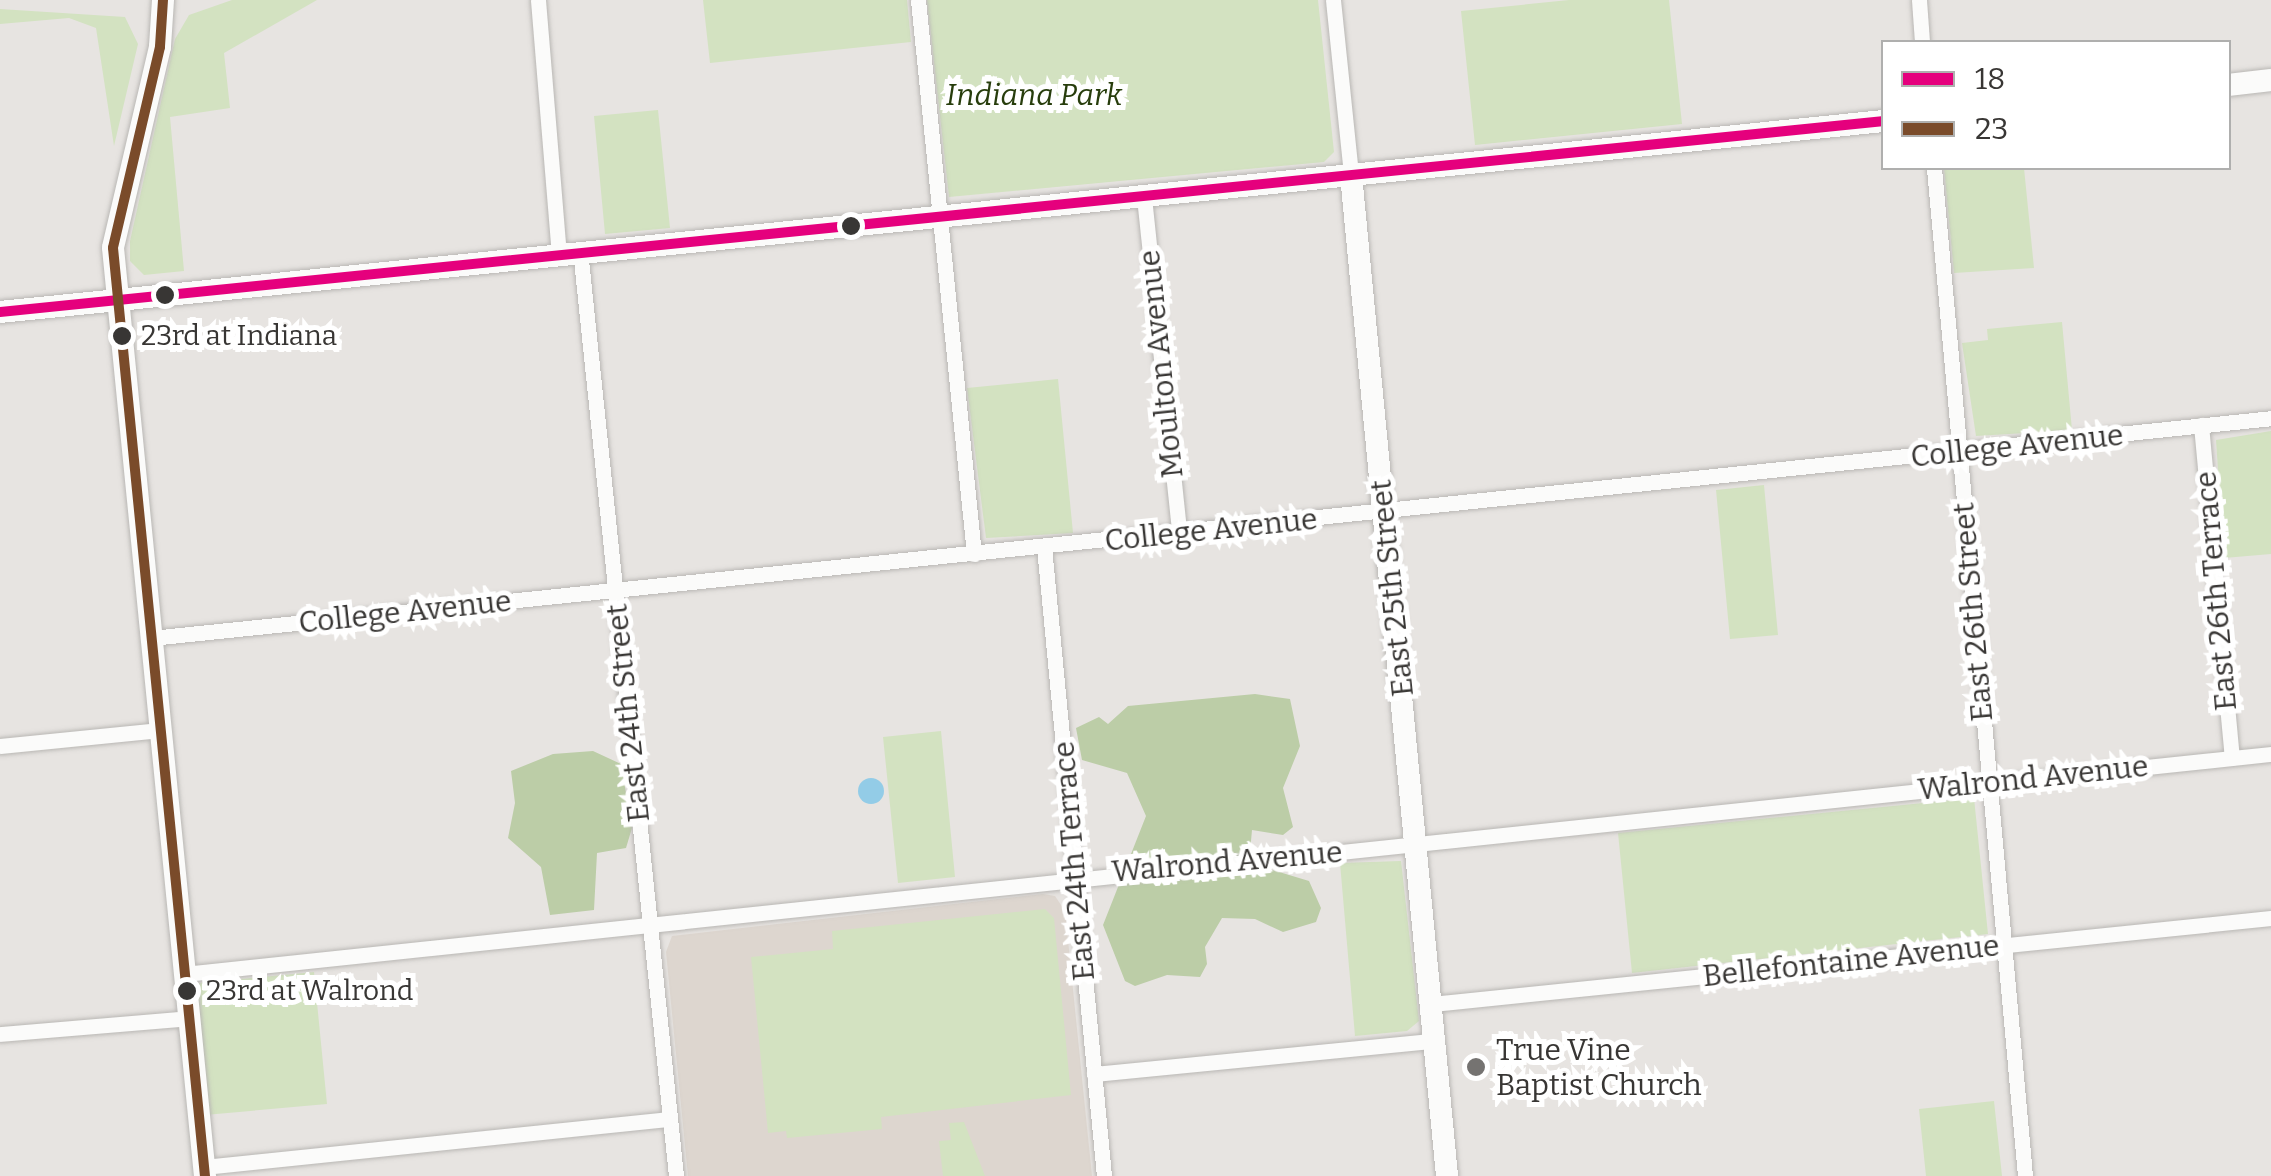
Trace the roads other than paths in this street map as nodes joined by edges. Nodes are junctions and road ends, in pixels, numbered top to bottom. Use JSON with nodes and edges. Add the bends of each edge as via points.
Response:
{"nodes":[{"id":1,"x":163,"y":0,"type":"edge"},
{"id":2,"x":538,"y":0,"type":"edge"},
{"id":3,"x":918,"y":0,"type":"edge"},
{"id":4,"x":1333,"y":0,"type":"edge"},
{"id":5,"x":1918,"y":0,"type":"edge"},
{"id":6,"x":1922,"y":40,"type":"edge"},
{"id":7,"x":2271,"y":80,"type":"edge"},
{"id":8,"x":2231,"y":85,"type":"edge"},
{"id":9,"x":1881,"y":121,"type":"edge"},
{"id":10,"x":1934,"y":170,"type":"edge"},
{"id":11,"x":1351,"y":175,"type":"junction"},
{"id":12,"x":1144,"y":197,"type":"junction"},
{"id":13,"x":939,"y":218,"type":"junction"},
{"id":14,"x":569,"y":252,"type":"junction"},
{"id":15,"x":117,"y":300,"type":"junction"},
{"id":16,"x":0,"y":312,"type":"edge"},
{"id":17,"x":2271,"y":418,"type":"edge"},
{"id":18,"x":2201,"y":425,"type":"junction"},
{"id":19,"x":1958,"y":453,"type":"junction"},
{"id":20,"x":1385,"y":512,"type":"junction"},
{"id":21,"x":1179,"y":532,"type":"junction"},
{"id":22,"x":1044,"y":547,"type":"junction"},
{"id":23,"x":974,"y":554,"type":"junction"},
{"id":24,"x":615,"y":589,"type":"junction"},
{"id":25,"x":151,"y":638,"type":"junction"},
{"id":26,"x":160,"y":730,"type":"junction"},
{"id":27,"x":0,"y":746,"type":"edge"},
{"id":28,"x":2271,"y":754,"type":"edge"},
{"id":29,"x":2232,"y":758,"type":"junction"},
{"id":30,"x":1988,"y":782,"type":"junction"},
{"id":31,"x":1416,"y":844,"type":"junction"},
{"id":32,"x":1075,"y":876,"type":"junction"},
{"id":33,"x":2271,"y":918,"type":"edge"},
{"id":34,"x":650,"y":923,"type":"junction"},
{"id":35,"x":2004,"y":945,"type":"junction"},
{"id":36,"x":184,"y":974,"type":"junction"},
{"id":37,"x":1432,"y":1004,"type":"junction"},
{"id":38,"x":189,"y":1018,"type":"junction"},
{"id":39,"x":0,"y":1034,"type":"edge"},
{"id":40,"x":1432,"y":1041,"type":"junction"},
{"id":41,"x":1094,"y":1074,"type":"junction"},
{"id":42,"x":670,"y":1119,"type":"junction"},
{"id":43,"x":204,"y":1172,"type":"edge"},
{"id":44,"x":676,"y":1176,"type":"edge"},
{"id":45,"x":1104,"y":1176,"type":"edge"},
{"id":46,"x":1447,"y":1176,"type":"edge"},
{"id":47,"x":2026,"y":1176,"type":"edge"}],
"edges":[{"from":1,"to":15,"type":"street","via":[[160,48],[116,220]]},
{"from":2,"to":14,"type":"street","name":"East 24th Street"},
{"from":3,"to":13,"type":"street"},
{"from":4,"to":11,"type":"street","name":"East 25th Street"},
{"from":5,"to":6,"type":"street"},
{"from":7,"to":8,"type":"street"},
{"from":9,"to":11,"type":"street"},
{"from":10,"to":19,"type":"street","name":"East 26th Street"},
{"from":11,"to":12,"type":"street"},
{"from":11,"to":20,"type":"street","name":"East 25th Street"},
{"from":12,"to":13,"type":"street"},
{"from":12,"to":21,"type":"street","name":"Moulton Avenue"},
{"from":13,"to":14,"type":"street"},
{"from":13,"to":23,"type":"street"},
{"from":14,"to":15,"type":"street"},
{"from":14,"to":24,"type":"street","name":"East 24th Street"},
{"from":15,"to":16,"type":"street"},
{"from":15,"to":25,"type":"street"},
{"from":17,"to":18,"type":"street","name":"College Avenue"},
{"from":18,"to":19,"type":"street","name":"College Avenue"},
{"from":18,"to":29,"type":"street","name":"East 26th Terrace"},
{"from":19,"to":20,"type":"street","name":"College Avenue"},
{"from":19,"to":30,"type":"street","name":"East 26th Street"},
{"from":20,"to":21,"type":"street","name":"College Avenue"},
{"from":20,"to":31,"type":"street","name":"East 25th Street"},
{"from":21,"to":22,"type":"street","name":"College Avenue"},
{"from":22,"to":23,"type":"street","name":"College Avenue"},
{"from":22,"to":32,"type":"street","name":"East 24th Terrace"},
{"from":23,"to":24,"type":"street","name":"College Avenue"},
{"from":24,"to":25,"type":"street","name":"College Avenue"},
{"from":24,"to":34,"type":"street","name":"East 24th Street"},
{"from":25,"to":26,"type":"street"},
{"from":26,"to":27,"type":"street"},
{"from":26,"to":36,"type":"street"},
{"from":28,"to":29,"type":"street","name":"Walrond Avenue"},
{"from":29,"to":30,"type":"street","name":"Walrond Avenue"},
{"from":30,"to":31,"type":"street","name":"Walrond Avenue"},
{"from":30,"to":35,"type":"street","name":"East 26th Street"},
{"from":31,"to":32,"type":"street","name":"Walrond Avenue"},
{"from":31,"to":37,"type":"street","name":"East 25th Street"},
{"from":32,"to":34,"type":"street","name":"Walrond Avenue"},
{"from":32,"to":41,"type":"street","name":"East 24th Terrace"},
{"from":33,"to":35,"type":"street","name":"Bellefontaine Avenue"},
{"from":34,"to":36,"type":"street","name":"Walrond Avenue"},
{"from":34,"to":42,"type":"street","name":"East 24th Street"},
{"from":35,"to":37,"type":"street","name":"Bellefontaine Avenue"},
{"from":35,"to":47,"type":"street","name":"East 26th Street"},
{"from":36,"to":38,"type":"street"},
{"from":37,"to":40,"type":"street","name":"East 25th Street"},
{"from":38,"to":39,"type":"street"},
{"from":38,"to":43,"type":"street"},
{"from":40,"to":41,"type":"street"},
{"from":40,"to":46,"type":"street","name":"East 25th Street"},
{"from":41,"to":45,"type":"street","name":"East 24th Terrace"},
{"from":42,"to":43,"type":"street"},
{"from":42,"to":44,"type":"street","name":"East 24th Street"}]}
